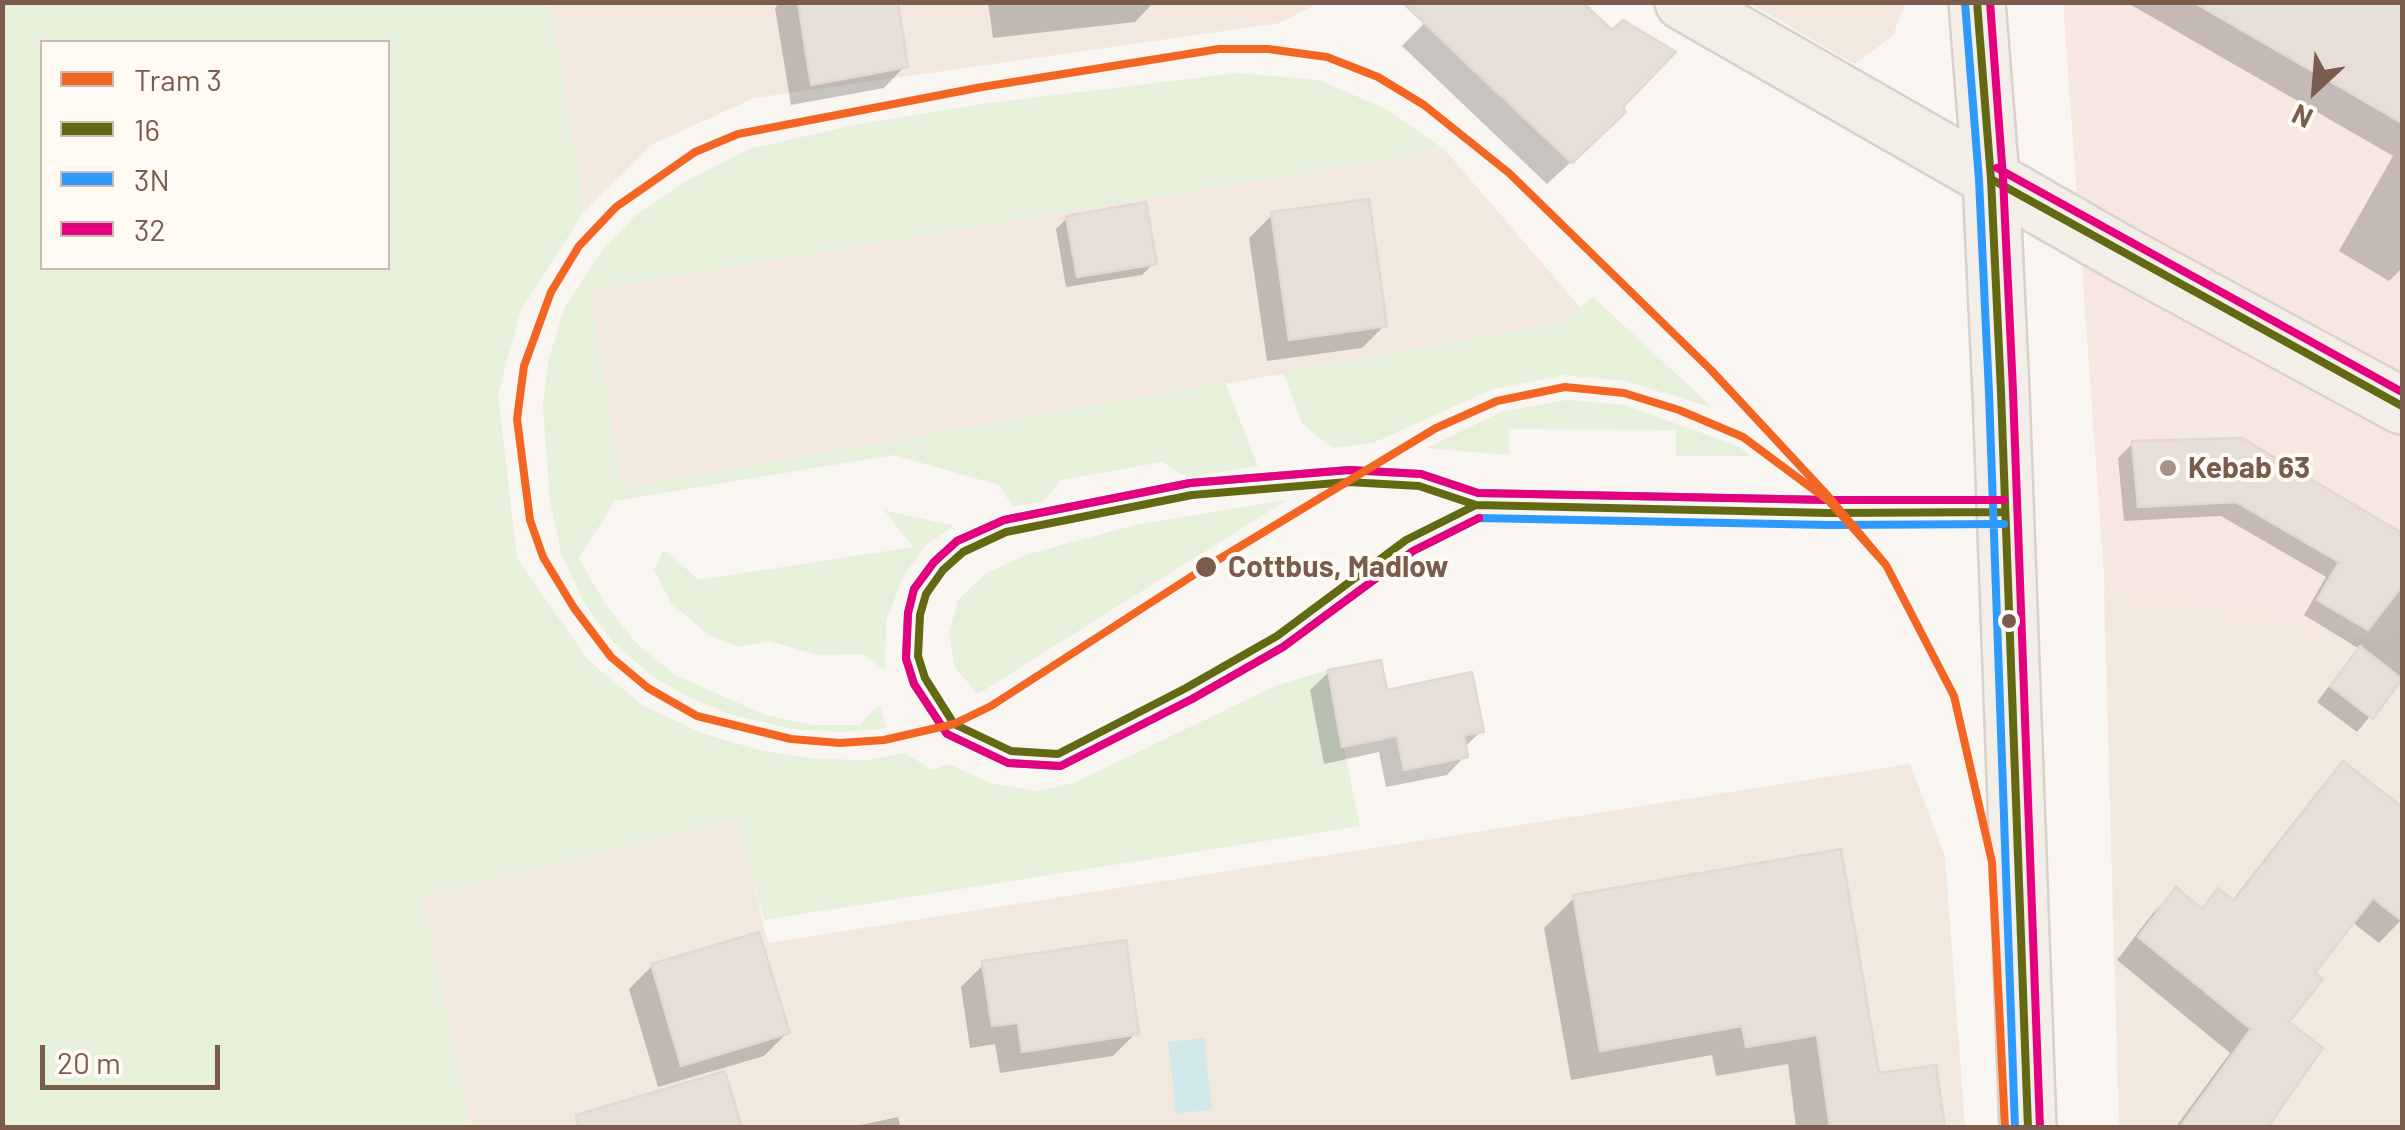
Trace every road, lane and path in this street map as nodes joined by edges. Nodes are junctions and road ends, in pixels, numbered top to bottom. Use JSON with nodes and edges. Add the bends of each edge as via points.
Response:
{"nodes":[{"id":1,"x":1683,"y":2,"type":"edge"},
{"id":2,"x":1977,"y":2,"type":"edge"},
{"id":3,"x":1991,"y":179,"type":"junction"},
{"id":4,"x":2402,"y":406,"type":"edge"},
{"id":5,"x":2028,"y":1128,"type":"edge"}],
"edges":[{"from":1,"to":3,"type":"main road"},
{"from":2,"to":3,"type":"main road"},
{"from":3,"to":4,"type":"main road"},
{"from":3,"to":5,"type":"main road"}]}
